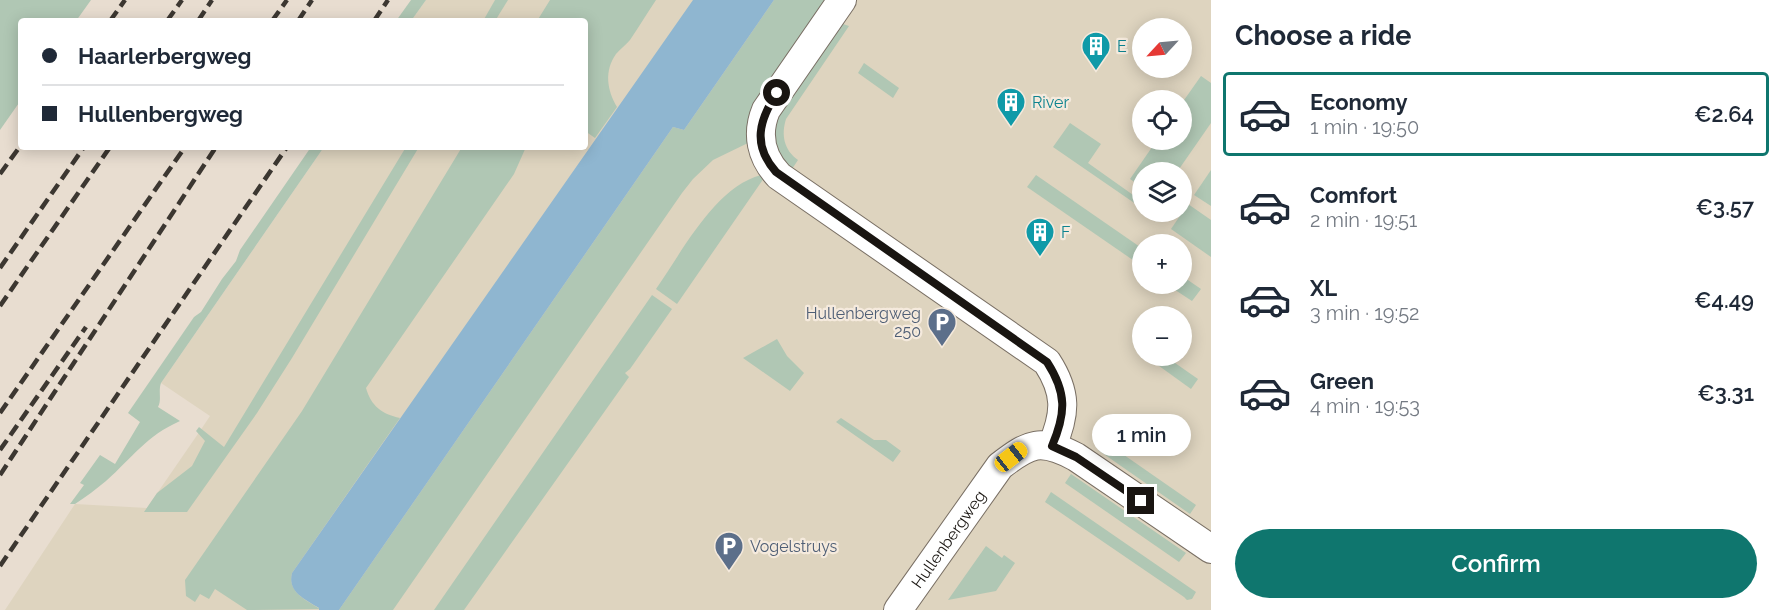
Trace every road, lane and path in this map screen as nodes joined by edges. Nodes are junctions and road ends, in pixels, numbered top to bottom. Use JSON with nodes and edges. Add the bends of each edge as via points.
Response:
{"nodes":[{"id":1,"x":842,"y":0,"type":"edge"},
{"id":2,"x":1052,"y":446,"type":"junction"},
{"id":3,"x":1211,"y":549,"type":"edge"},
{"id":4,"x":898,"y":610,"type":"edge"}],
"edges":[{"from":1,"to":2,"type":"street","via":[[766,110],[760,130],[765,156],[780,176],[1047,362],[1058,378],[1063,409]]},
{"from":2,"to":3,"type":"street","name":"Hullenbergweg","via":[[1076,457]]},
{"from":2,"to":4,"type":"street","name":"Hullenbergweg","via":[[1022,448],[1000,466]]}]}
